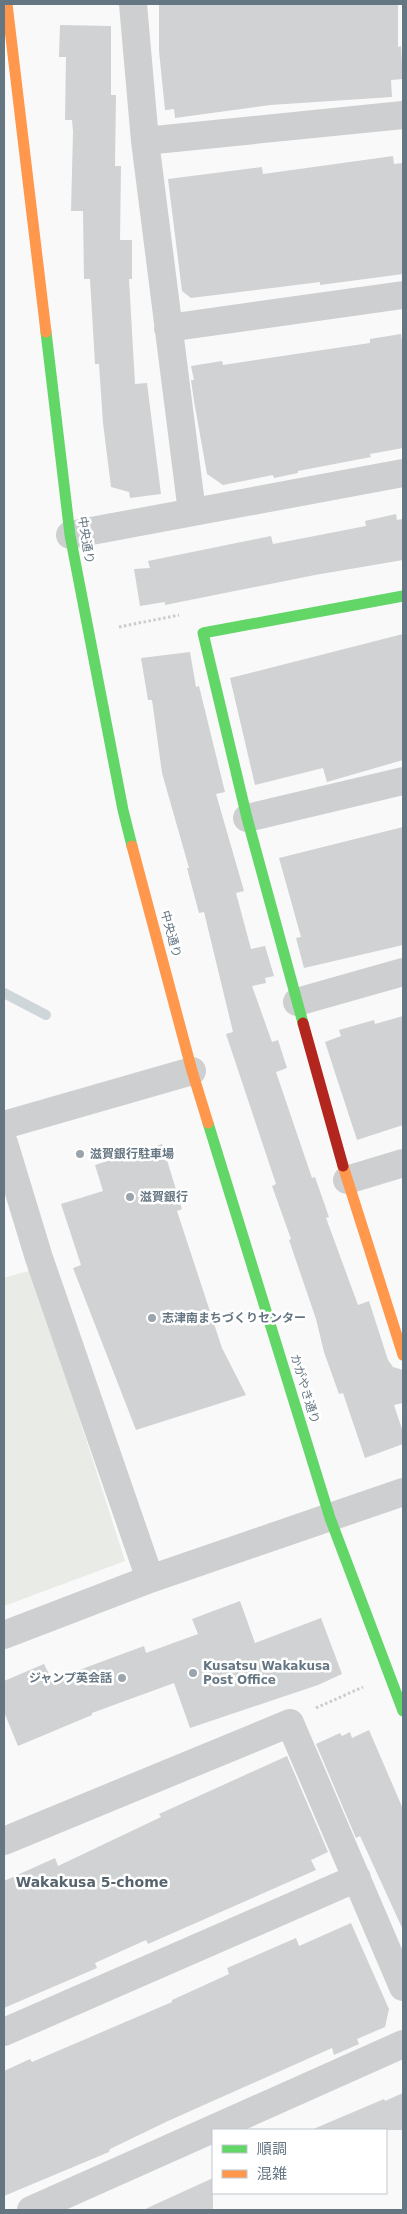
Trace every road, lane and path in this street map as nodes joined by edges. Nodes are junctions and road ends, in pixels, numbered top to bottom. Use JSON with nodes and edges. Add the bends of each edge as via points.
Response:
{"nodes":[{"id":1,"x":7,"y":4,"type":"edge"},
{"id":2,"x":133,"y":4,"type":"edge"},
{"id":3,"x":403,"y":115,"type":"edge"},
{"id":4,"x":145,"y":141,"type":"junction"},
{"id":5,"x":403,"y":295,"type":"edge"},
{"id":6,"x":168,"y":328,"type":"junction"},
{"id":7,"x":403,"y":473,"type":"edge"},
{"id":8,"x":192,"y":512,"type":"junction"},
{"id":9,"x":70,"y":535,"type":"junction"},
{"id":10,"x":403,"y":596,"type":"edge"},
{"id":11,"x":184,"y":614,"type":"dead end"},
{"id":12,"x":118,"y":627,"type":"dead end"},
{"id":13,"x":403,"y":781,"type":"edge"},
{"id":14,"x":246,"y":818,"type":"junction"},
{"id":15,"x":403,"y":972,"type":"edge"},
{"id":16,"x":297,"y":1002,"type":"junction"},
{"id":17,"x":192,"y":1070,"type":"junction"},
{"id":18,"x":4,"y":1126,"type":"edge"},
{"id":19,"x":4,"y":1143,"type":"edge"},
{"id":20,"x":403,"y":1163,"type":"edge"},
{"id":21,"x":347,"y":1180,"type":"junction"},
{"id":22,"x":403,"y":1355,"type":"edge"},
{"id":23,"x":403,"y":1492,"type":"edge"},
{"id":24,"x":330,"y":1518,"type":"junction"},
{"id":25,"x":150,"y":1579,"type":"junction"},
{"id":26,"x":4,"y":1635,"type":"edge"},
{"id":27,"x":368,"y":1684,"type":"dead end"},
{"id":28,"x":403,"y":1711,"type":"edge"},
{"id":29,"x":290,"y":1723,"type":"junction"},
{"id":30,"x":4,"y":1841,"type":"edge"},
{"id":31,"x":357,"y":1878,"type":"junction"},
{"id":32,"x":403,"y":1987,"type":"edge"},
{"id":33,"x":4,"y":2032,"type":"edge"},
{"id":34,"x":403,"y":2044,"type":"edge"},
{"id":35,"x":212,"y":2129,"type":"edge"},
{"id":36,"x":213,"y":2129,"type":"edge"},
{"id":37,"x":31,"y":2210,"type":"edge"}],
"edges":[{"from":1,"to":9,"type":"street","name":"中央通り"},
{"from":2,"to":4,"type":"street"},
{"from":3,"to":4,"type":"street"},
{"from":4,"to":6,"type":"street"},
{"from":5,"to":6,"type":"street"},
{"from":6,"to":8,"type":"street"},
{"from":7,"to":8,"type":"street"},
{"from":8,"to":9,"type":"street"},
{"from":9,"to":17,"type":"street","name":"中央通り","via":[[124,810]]},
{"from":10,"to":14,"type":"street","via":[[203,633]]},
{"from":11,"to":12,"type":"path"},
{"from":13,"to":14,"type":"street"},
{"from":14,"to":16,"type":"street"},
{"from":15,"to":16,"type":"street"},
{"from":16,"to":21,"type":"street"},
{"from":17,"to":18,"type":"street"},
{"from":17,"to":24,"type":"street","name":"かがやき通り"},
{"from":19,"to":25,"type":"street","via":[[39,1258]]},
{"from":20,"to":21,"type":"street"},
{"from":21,"to":22,"type":"street"},
{"from":23,"to":24,"type":"street"},
{"from":24,"to":25,"type":"street"},
{"from":24,"to":28,"type":"street","name":"かがやき通り"},
{"from":25,"to":26,"type":"street"},
{"from":27,"to":29,"type":"path","via":[[306,1712]]},
{"from":29,"to":30,"type":"street"},
{"from":29,"to":31,"type":"street"},
{"from":31,"to":32,"type":"street"},
{"from":31,"to":33,"type":"street"},
{"from":34,"to":36,"type":"street"},
{"from":35,"to":37,"type":"street"}]}
